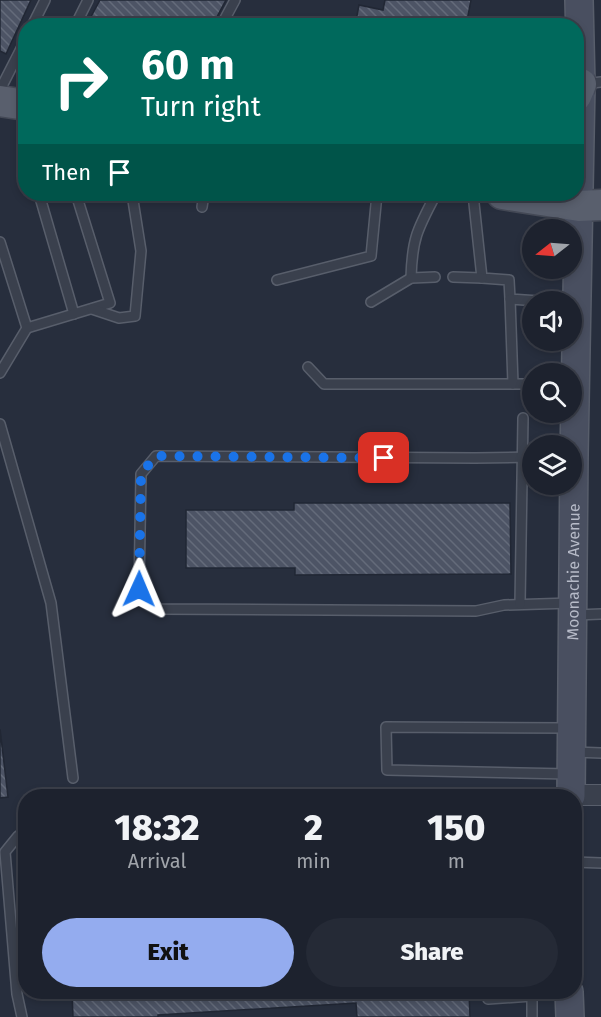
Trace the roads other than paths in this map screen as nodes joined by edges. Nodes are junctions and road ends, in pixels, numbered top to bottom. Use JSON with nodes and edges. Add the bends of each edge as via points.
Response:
{"nodes":[{"id":1,"x":45,"y":0,"type":"edge"},
{"id":2,"x":88,"y":0,"type":"edge"},
{"id":3,"x":235,"y":0,"type":"edge"},
{"id":4,"x":579,"y":0,"type":"edge"},
{"id":5,"x":36,"y":18,"type":"edge"},
{"id":6,"x":79,"y":18,"type":"edge"},
{"id":7,"x":225,"y":18,"type":"edge"},
{"id":8,"x":580,"y":18,"type":"edge"},
{"id":9,"x":18,"y":55,"type":"edge"},
{"id":10,"x":584,"y":62,"type":"edge"},
{"id":11,"x":586,"y":87,"type":"edge"},
{"id":12,"x":0,"y":90,"type":"edge"},
{"id":13,"x":0,"y":100,"type":"edge"},
{"id":14,"x":18,"y":103,"type":"edge"},
{"id":15,"x":41,"y":201,"type":"edge"},
{"id":16,"x":78,"y":201,"type":"edge"},
{"id":17,"x":133,"y":201,"type":"edge"},
{"id":18,"x":203,"y":201,"type":"edge"},
{"id":19,"x":376,"y":201,"type":"edge"},
{"id":20,"x":432,"y":201,"type":"edge"},
{"id":21,"x":474,"y":201,"type":"edge"},
{"id":22,"x":558,"y":201,"type":"edge"},
{"id":23,"x":590,"y":205,"type":"edge"},
{"id":24,"x":202,"y":207,"type":"dead end"},
{"id":25,"x":0,"y":242,"type":"edge"},
{"id":26,"x":453,"y":277,"type":"dead end"},
{"id":27,"x":411,"y":278,"type":"junction"},
{"id":28,"x":435,"y":278,"type":"dead end"},
{"id":29,"x":482,"y":278,"type":"junction"},
{"id":30,"x":277,"y":280,"type":"dead end"},
{"id":31,"x":578,"y":291,"type":"edge"},
{"id":32,"x":510,"y":299,"type":"junction"},
{"id":33,"x":522,"y":300,"type":"edge"},
{"id":34,"x":371,"y":302,"type":"dead end"},
{"id":35,"x":92,"y":309,"type":"junction"},
{"id":36,"x":74,"y":314,"type":"junction"},
{"id":37,"x":27,"y":328,"type":"junction"},
{"id":38,"x":308,"y":367,"type":"dead end"},
{"id":39,"x":0,"y":373,"type":"edge"},
{"id":40,"x":513,"y":384,"type":"junction"},
{"id":41,"x":522,"y":384,"type":"edge"},
{"id":42,"x":0,"y":424,"type":"edge"},
{"id":43,"x":522,"y":457,"type":"edge"},
{"id":44,"x":525,"y":495,"type":"edge"},
{"id":45,"x":573,"y":495,"type":"edge"},
{"id":46,"x":520,"y":604,"type":"junction"},
{"id":47,"x":573,"y":609,"type":"junction"},
{"id":48,"x":601,"y":614,"type":"edge"},
{"id":49,"x":601,"y":753,"type":"edge"},
{"id":50,"x":571,"y":769,"type":"edge"},
{"id":51,"x":73,"y":778,"type":"dead end"},
{"id":52,"x":601,"y":795,"type":"edge"},
{"id":53,"x":18,"y":836,"type":"edge"},
{"id":54,"x":582,"y":862,"type":"edge"},
{"id":55,"x":601,"y":863,"type":"edge"},
{"id":56,"x":18,"y":999,"type":"edge"},
{"id":57,"x":18,"y":999,"type":"edge"},
{"id":58,"x":532,"y":999,"type":"edge"},
{"id":59,"x":569,"y":999,"type":"edge"},
{"id":60,"x":22,"y":1017,"type":"edge"},
{"id":61,"x":532,"y":1017,"type":"edge"},
{"id":62,"x":570,"y":1017,"type":"edge"}],
"edges":[{"from":1,"to":5,"type":"lane"},
{"from":2,"to":6,"type":"lane"},
{"from":3,"to":7,"type":"lane"},
{"from":4,"to":8,"type":"main road","name":"Moonachie Avenue"},
{"from":9,"to":12,"type":"lane"},
{"from":10,"to":11,"type":"main road","name":"Moonachie Avenue"},
{"from":11,"to":23,"type":"main road","name":"Moonachie Avenue"},
{"from":13,"to":14,"type":"main road"},
{"from":15,"to":36,"type":"lane"},
{"from":16,"to":35,"type":"lane","via":[[110,303]]},
{"from":17,"to":35,"type":"lane","via":[[141,251],[135,315],[119,318]]},
{"from":18,"to":24,"type":"lane"},
{"from":19,"to":30,"type":"lane","via":[[371,256]]},
{"from":20,"to":27,"type":"lane","via":[[417,231]]},
{"from":21,"to":29,"type":"lane"},
{"from":22,"to":23,"type":"main road"},
{"from":23,"to":31,"type":"main road","name":"Moonachie Avenue"},
{"from":25,"to":37,"type":"lane"},
{"from":26,"to":29,"type":"lane"},
{"from":27,"to":28,"type":"lane"},
{"from":27,"to":34,"type":"lane"},
{"from":29,"to":32,"type":"lane","via":[[509,280]]},
{"from":32,"to":33,"type":"lane"},
{"from":32,"to":40,"type":"lane"},
{"from":35,"to":36,"type":"lane"},
{"from":36,"to":37,"type":"lane"},
{"from":37,"to":39,"type":"lane"},
{"from":38,"to":40,"type":"lane","via":[[324,384]]},
{"from":40,"to":41,"type":"lane"},
{"from":42,"to":51,"type":"lane","via":[[51,603]]},
{"from":43,"to":46,"type":"lane","via":[[156,456],[141,474],[139,589],[159,609],[476,611]]},
{"from":44,"to":46,"type":"lane"},
{"from":45,"to":47,"type":"main road","name":"Moonachie Avenue"},
{"from":46,"to":47,"type":"lane"},
{"from":47,"to":48,"type":"lane"},
{"from":47,"to":50,"type":"main road","name":"Moonachie Avenue"},
{"from":49,"to":50,"type":"lane"},
{"from":50,"to":50,"type":"lane","via":[[387,770],[386,727]]},
{"from":50,"to":52,"type":"street"},
{"from":53,"to":57,"type":"lane","via":[[5,852]]},
{"from":54,"to":55,"type":"lane"},
{"from":56,"to":60,"type":"lane"},
{"from":58,"to":61,"type":"lane"},
{"from":59,"to":62,"type":"main road"}]}
